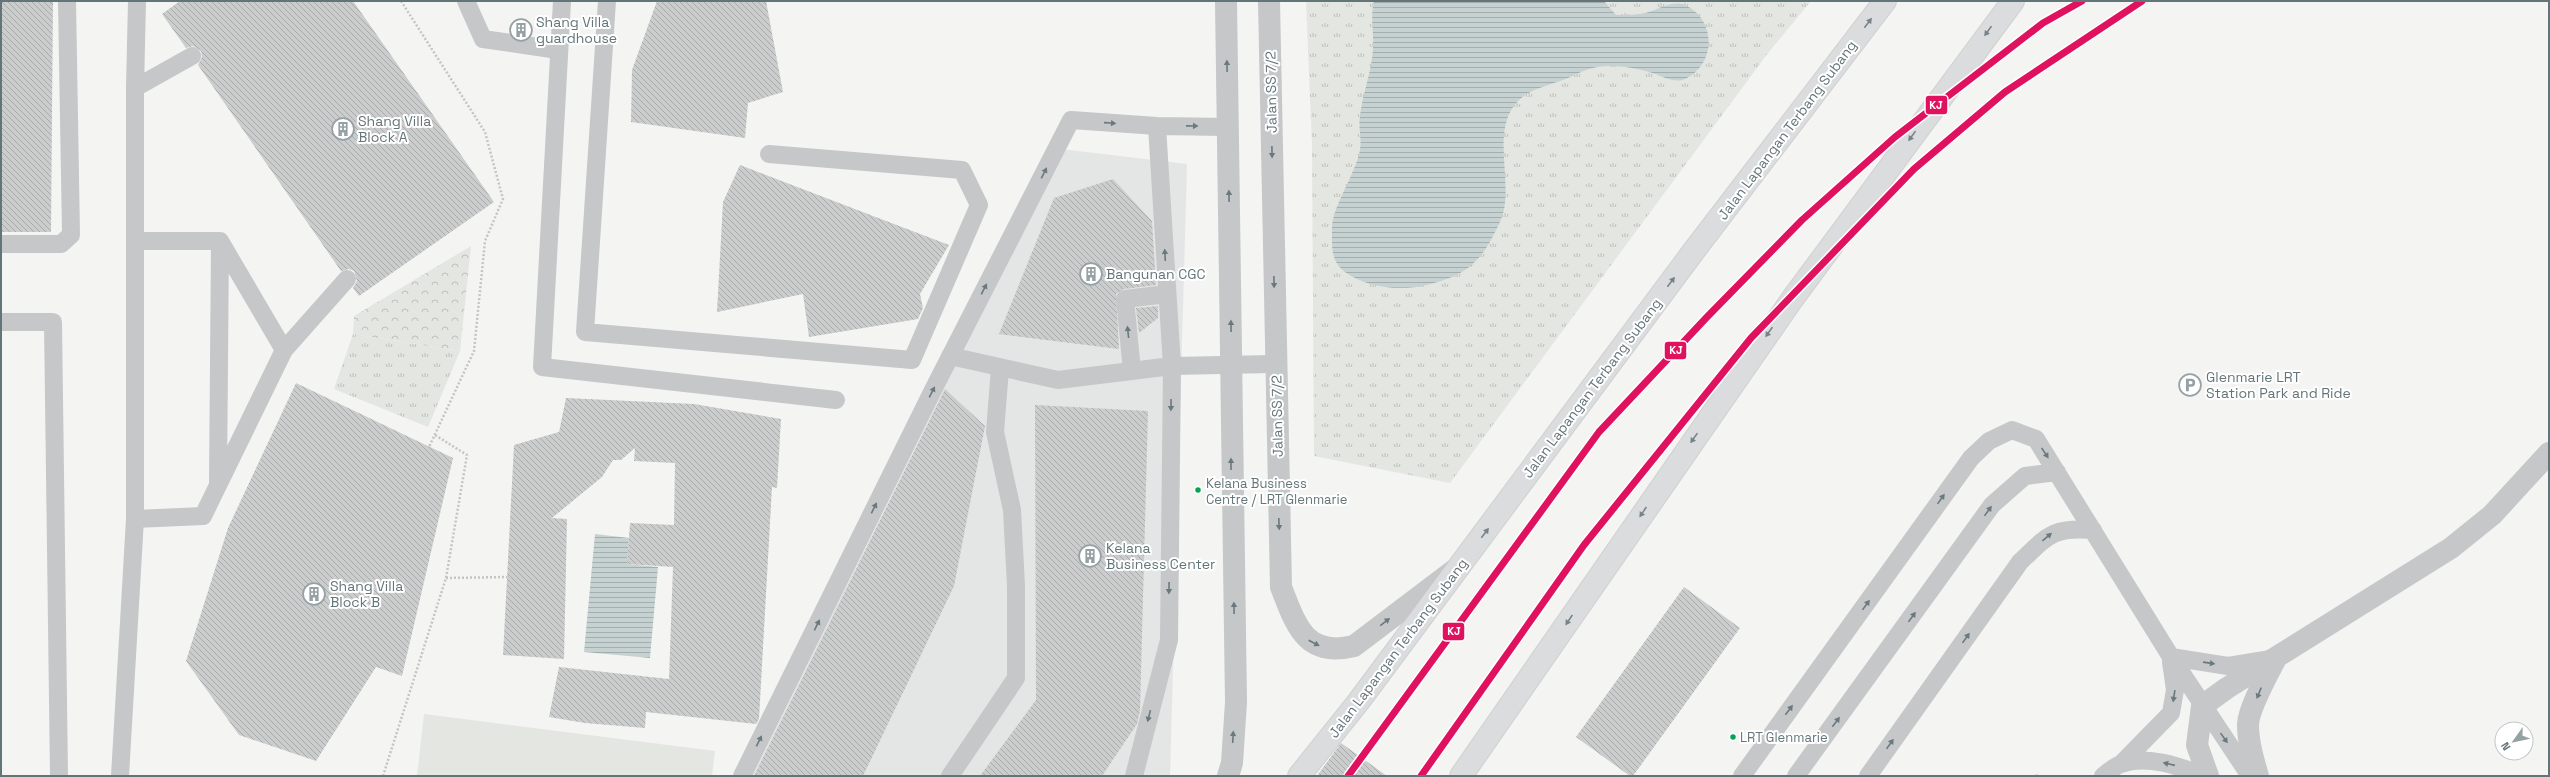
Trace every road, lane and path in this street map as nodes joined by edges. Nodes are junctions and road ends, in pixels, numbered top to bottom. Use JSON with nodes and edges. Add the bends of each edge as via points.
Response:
{"nodes":[{"id":1,"x":67,"y":1,"type":"edge"},
{"id":2,"x":137,"y":1,"type":"edge"},
{"id":3,"x":401,"y":1,"type":"edge"},
{"id":4,"x":466,"y":1,"type":"edge"},
{"id":5,"x":562,"y":1,"type":"edge"},
{"id":6,"x":606,"y":1,"type":"edge"},
{"id":7,"x":1226,"y":1,"type":"edge"},
{"id":8,"x":1269,"y":1,"type":"edge"},
{"id":9,"x":1885,"y":1,"type":"edge"},
{"id":10,"x":2013,"y":1,"type":"edge"},
{"id":11,"x":558,"y":50,"type":"junction"},
{"id":12,"x":192,"y":56,"type":"dead end"},
{"id":13,"x":135,"y":88,"type":"junction"},
{"id":14,"x":1157,"y":126,"type":"junction"},
{"id":15,"x":1228,"y":126,"type":"junction"},
{"id":16,"x":768,"y":154,"type":"dead end"},
{"id":17,"x":136,"y":241,"type":"junction"},
{"id":18,"x":220,"y":241,"type":"junction"},
{"id":19,"x":1,"y":244,"type":"edge"},
{"id":20,"x":347,"y":279,"type":"dead end"},
{"id":21,"x":1167,"y":294,"type":"junction"},
{"id":22,"x":1,"y":322,"type":"edge"},
{"id":23,"x":284,"y":350,"type":"junction"},
{"id":24,"x":950,"y":356,"type":"junction"},
{"id":25,"x":1276,"y":364,"type":"junction"},
{"id":26,"x":1231,"y":365,"type":"junction"},
{"id":27,"x":1172,"y":366,"type":"junction"},
{"id":28,"x":1000,"y":368,"type":"junction"},
{"id":29,"x":1132,"y":371,"type":"junction"},
{"id":30,"x":836,"y":400,"type":"dead end"},
{"id":31,"x":435,"y":435,"type":"junction"},
{"id":32,"x":429,"y":447,"type":"dead end"},
{"id":33,"x":2549,"y":453,"type":"edge"},
{"id":34,"x":2057,"y":472,"type":"junction"},
{"id":35,"x":218,"y":486,"type":"junction"},
{"id":36,"x":135,"y":519,"type":"junction"},
{"id":37,"x":2093,"y":530,"type":"junction"},
{"id":38,"x":1462,"y":564,"type":"junction"},
{"id":39,"x":507,"y":577,"type":"dead end"},
{"id":40,"x":446,"y":578,"type":"junction"},
{"id":41,"x":2171,"y":657,"type":"junction"},
{"id":42,"x":2276,"y":658,"type":"junction"},
{"id":43,"x":2202,"y":706,"type":"junction"},
{"id":44,"x":1509,"y":707,"type":"junction"},
{"id":45,"x":2121,"y":764,"type":"junction"},
{"id":46,"x":59,"y":776,"type":"edge"},
{"id":47,"x":120,"y":776,"type":"edge"},
{"id":48,"x":383,"y":776,"type":"edge"},
{"id":49,"x":742,"y":776,"type":"edge"},
{"id":50,"x":950,"y":776,"type":"edge"},
{"id":51,"x":1134,"y":776,"type":"edge"},
{"id":52,"x":1228,"y":776,"type":"edge"},
{"id":53,"x":1299,"y":776,"type":"edge"},
{"id":54,"x":1461,"y":776,"type":"edge"},
{"id":55,"x":1479,"y":776,"type":"edge"},
{"id":56,"x":1742,"y":776,"type":"edge"},
{"id":57,"x":1796,"y":776,"type":"edge"},
{"id":58,"x":1868,"y":776,"type":"edge"},
{"id":59,"x":2103,"y":776,"type":"edge"},
{"id":60,"x":2207,"y":776,"type":"edge"},
{"id":61,"x":2250,"y":776,"type":"edge"},
{"id":62,"x":2258,"y":776,"type":"edge"}],
"edges":[{"from":1,"to":19,"type":"lane","via":[[71,235],[61,244]]},
{"from":2,"to":13,"type":"lane"},
{"from":3,"to":31,"type":"path","via":[[485,132],[503,199],[485,241],[474,351]]},
{"from":4,"to":11,"type":"lane","via":[[483,39]]},
{"from":5,"to":11,"type":"lane"},
{"from":6,"to":16,"type":"lane","via":[[585,332],[912,360],[979,205],[962,170]]},
{"from":15,"to":7,"type":"street","one_way":true},
{"from":8,"to":25,"type":"street","name":"Jalan SS 7/2","one_way":true},
{"from":38,"to":9,"type":"main road","name":"Jalan Lapangan Terbang Subang","one_way":true,"via":[[1693,252]]},
{"from":10,"to":44,"type":"main road","one_way":true,"via":[[1793,298]]},
{"from":11,"to":30,"type":"lane","via":[[542,367]]},
{"from":12,"to":13,"type":"lane"},
{"from":13,"to":17,"type":"lane"},
{"from":14,"to":15,"type":"lane","one_way":true},
{"from":21,"to":14,"type":"lane","one_way":true},
{"from":24,"to":14,"type":"lane","one_way":true,"via":[[1071,120]]},
{"from":26,"to":15,"type":"street","one_way":true},
{"from":17,"to":18,"type":"lane"},
{"from":17,"to":36,"type":"lane"},
{"from":18,"to":23,"type":"lane"},
{"from":18,"to":35,"type":"lane"},
{"from":20,"to":23,"type":"lane"},
{"from":21,"to":27,"type":"lane"},
{"from":29,"to":21,"type":"lane","one_way":true,"via":[[1125,298]]},
{"from":22,"to":46,"type":"lane","via":[[53,322]]},
{"from":23,"to":35,"type":"lane"},
{"from":24,"to":28,"type":"lane"},
{"from":49,"to":24,"type":"lane","one_way":true},
{"from":25,"to":26,"type":"lane"},
{"from":25,"to":38,"type":"street","name":"Jalan SS 7/2","one_way":true,"via":[[1281,587],[1296,625],[1307,639],[1324,648],[1338,650],[1354,646]]},
{"from":26,"to":27,"type":"lane"},
{"from":52,"to":26,"type":"street","one_way":true,"via":[[1232,763],[1236,702]]},
{"from":27,"to":29,"type":"lane"},
{"from":27,"to":51,"type":"lane","one_way":true,"via":[[1169,640]]},
{"from":28,"to":29,"type":"lane","via":[[1058,380]]},
{"from":28,"to":50,"type":"lane","via":[[996,432],[1012,510],[1016,586],[1016,678]]},
{"from":31,"to":32,"type":"path"},
{"from":31,"to":40,"type":"path","via":[[467,455]]},
{"from":33,"to":42,"type":"street","via":[[2492,516],[2451,548]]},
{"from":34,"to":37,"type":"lane"},
{"from":56,"to":34,"type":"lane","one_way":true,"via":[[1970,458],[1989,440],[2012,430],[2036,439]]},
{"from":57,"to":34,"type":"lane","one_way":true,"via":[[1992,505],[2025,476]]},
{"from":35,"to":36,"type":"lane","via":[[203,516]]},
{"from":36,"to":47,"type":"lane"},
{"from":37,"to":41,"type":"lane"},
{"from":58,"to":37,"type":"lane","one_way":true,"via":[[2020,562],[2053,532],[2068,528]]},
{"from":38,"to":53,"type":"main road","name":"Jalan Lapangan Terbang Subang"},
{"from":39,"to":40,"type":"path"},
{"from":40,"to":48,"type":"path"},
{"from":41,"to":42,"type":"lane","one_way":true,"via":[[2228,666]]},
{"from":41,"to":43,"type":"lane"},
{"from":41,"to":45,"type":"lane","one_way":true,"via":[[2175,690],[2171,713]]},
{"from":42,"to":43,"type":"street"},
{"from":42,"to":62,"type":"street","one_way":true,"via":[[2248,723],[2251,752]]},
{"from":43,"to":60,"type":"street","via":[[2197,745]]},
{"from":43,"to":61,"type":"lane","one_way":true},
{"from":44,"to":54,"type":"main road"},
{"from":44,"to":55,"type":"main road"},
{"from":45,"to":59,"type":"lane"},
{"from":60,"to":45,"type":"lane","one_way":true,"via":[[2181,766],[2155,761]]}]}
